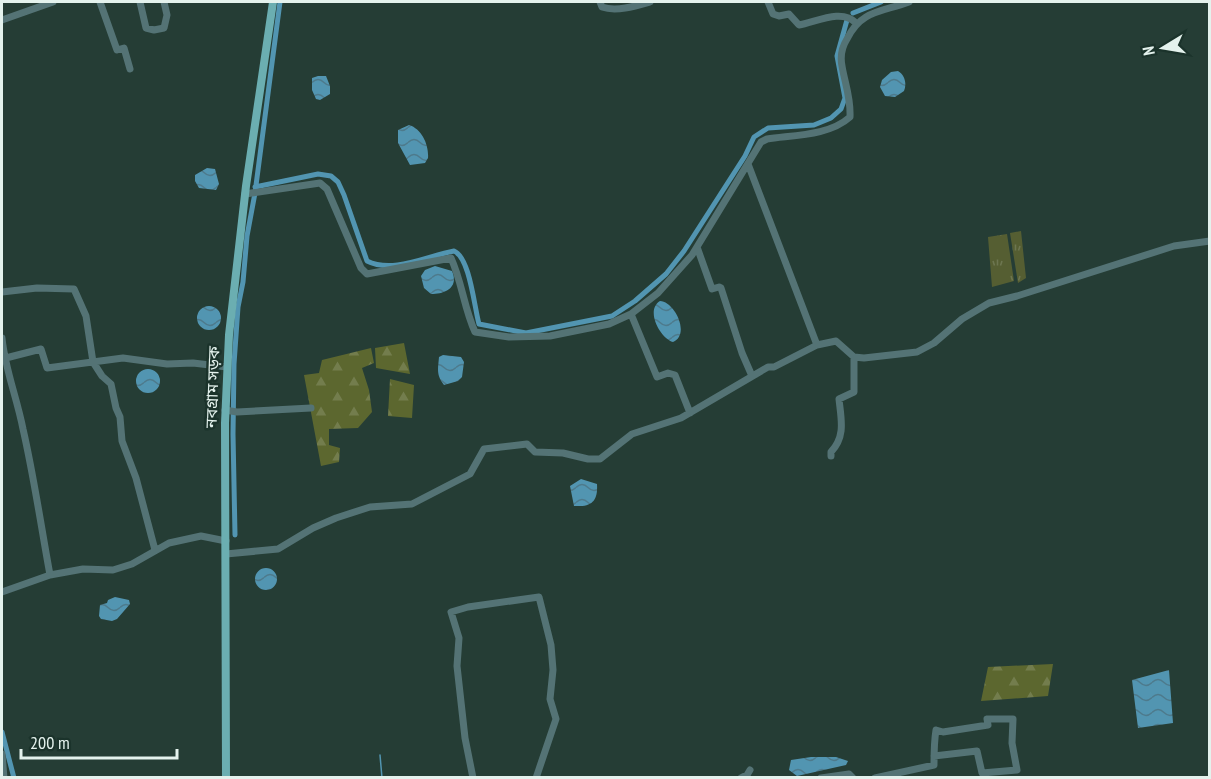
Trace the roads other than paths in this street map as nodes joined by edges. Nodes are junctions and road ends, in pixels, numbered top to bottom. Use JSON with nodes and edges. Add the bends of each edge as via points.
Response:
{"nodes":[{"id":1,"x":53,"y":2,"type":"edge"},
{"id":2,"x":100,"y":2,"type":"edge"},
{"id":3,"x":140,"y":2,"type":"edge"},
{"id":4,"x":164,"y":2,"type":"edge"},
{"id":5,"x":273,"y":2,"type":"edge"},
{"id":6,"x":600,"y":2,"type":"edge"},
{"id":7,"x":650,"y":2,"type":"edge"},
{"id":8,"x":768,"y":2,"type":"edge"},
{"id":9,"x":909,"y":2,"type":"edge"},
{"id":10,"x":2,"y":20,"type":"edge"},
{"id":11,"x":856,"y":23,"type":"junction"},
{"id":12,"x":130,"y":69,"type":"dead end"},
{"id":13,"x":748,"y":164,"type":"junction"},
{"id":14,"x":247,"y":194,"type":"junction"},
{"id":15,"x":1209,"y":241,"type":"edge"},
{"id":16,"x":697,"y":247,"type":"junction"},
{"id":17,"x":2,"y":292,"type":"edge"},
{"id":18,"x":632,"y":314,"type":"junction"},
{"id":19,"x":2,"y":339,"type":"edge"},
{"id":20,"x":817,"y":345,"type":"junction"},
{"id":21,"x":854,"y":357,"type":"junction"},
{"id":22,"x":3,"y":358,"type":"edge"},
{"id":23,"x":93,"y":362,"type":"junction"},
{"id":24,"x":227,"y":367,"type":"junction"},
{"id":25,"x":752,"y":376,"type":"junction"},
{"id":26,"x":311,"y":408,"type":"dead end"},
{"id":27,"x":231,"y":411,"type":"junction"},
{"id":28,"x":690,"y":413,"type":"junction"},
{"id":29,"x":831,"y":456,"type":"dead end"},
{"id":30,"x":226,"y":541,"type":"junction"},
{"id":31,"x":155,"y":550,"type":"junction"},
{"id":32,"x":226,"y":554,"type":"junction"},
{"id":33,"x":50,"y":575,"type":"junction"},
{"id":34,"x":2,"y":592,"type":"edge"},
{"id":35,"x":2,"y":754,"type":"edge"},
{"id":36,"x":934,"y":756,"type":"junction"},
{"id":37,"x":750,"y":770,"type":"dead end"},
{"id":38,"x":4,"y":777,"type":"edge"},
{"id":39,"x":226,"y":777,"type":"edge"},
{"id":40,"x":473,"y":777,"type":"edge"},
{"id":41,"x":536,"y":777,"type":"edge"},
{"id":42,"x":741,"y":777,"type":"edge"},
{"id":43,"x":821,"y":777,"type":"edge"},
{"id":44,"x":853,"y":777,"type":"edge"},
{"id":45,"x":875,"y":777,"type":"edge"}],
"edges":[{"from":1,"to":10,"type":"street"},
{"from":2,"to":12,"type":"street","via":[[117,50],[124,48]]},
{"from":3,"to":4,"type":"street","via":[[146,28],[154,30],[164,28]]},
{"from":5,"to":14,"type":"main road","name":"নবগ্রাম সড়ক"},
{"from":6,"to":7,"type":"street","via":[[608,9]]},
{"from":8,"to":11,"type":"street","via":[[772,14],[790,15],[799,25],[841,16]]},
{"from":9,"to":11,"type":"street","via":[[870,14]]},
{"from":11,"to":13,"type":"street","via":[[841,63],[850,95],[850,117],[827,129],[767,139]]},
{"from":13,"to":16,"type":"street"},
{"from":13,"to":20,"type":"street"},
{"from":14,"to":18,"type":"street","via":[[320,183],[327,189],[367,274],[451,258],[475,332],[509,337],[550,336],[609,324]]},
{"from":14,"to":24,"type":"main road","name":"নবগ্রাম সড়ক"},
{"from":15,"to":21,"type":"street","via":[[1174,246],[989,303],[923,350],[876,358]]},
{"from":16,"to":18,"type":"street","via":[[674,277]]},
{"from":16,"to":25,"type":"street","via":[[712,289],[722,288]]},
{"from":17,"to":23,"type":"street","via":[[74,289],[86,316]]},
{"from":18,"to":28,"type":"street","via":[[657,377],[675,375]]},
{"from":19,"to":22,"type":"street"},
{"from":20,"to":21,"type":"street","via":[[836,341]]},
{"from":20,"to":25,"type":"street"},
{"from":21,"to":29,"type":"street","via":[[854,392],[839,399],[842,432]]},
{"from":22,"to":23,"type":"street","via":[[40,349],[47,368]]},
{"from":22,"to":33,"type":"street","via":[[32,466]]},
{"from":23,"to":24,"type":"street","via":[[123,358]]},
{"from":23,"to":31,"type":"street","via":[[111,384],[122,441]]},
{"from":24,"to":27,"type":"main road","name":"নবগ্রাম সড়ক"},
{"from":25,"to":28,"type":"street"},
{"from":26,"to":27,"type":"street"},
{"from":27,"to":30,"type":"main road","name":"নবগ্রাম সড়ক"},
{"from":28,"to":32,"type":"street","via":[[632,434],[600,459],[534,452],[527,444],[484,448],[470,474],[412,504],[370,507],[344,515],[278,549]]},
{"from":30,"to":31,"type":"street","via":[[201,536]]},
{"from":30,"to":32,"type":"main road","name":"নবগ্রাম সড়ক"},
{"from":31,"to":33,"type":"street","via":[[113,570],[83,569]]},
{"from":32,"to":39,"type":"main road","name":"নবগ্রাম সড়ক"},
{"from":33,"to":34,"type":"street"},
{"from":35,"to":38,"type":"street"},
{"from":36,"to":36,"type":"street","via":[[936,730],[988,725],[987,719],[1013,719],[1017,770],[982,773],[977,750]]},
{"from":36,"to":45,"type":"street","via":[[934,765]]},
{"from":37,"to":42,"type":"street"},
{"from":40,"to":41,"type":"street","via":[[457,666],[459,638],[451,612],[539,597],[551,645],[550,699],[556,719]]},
{"from":43,"to":44,"type":"street"}]}
